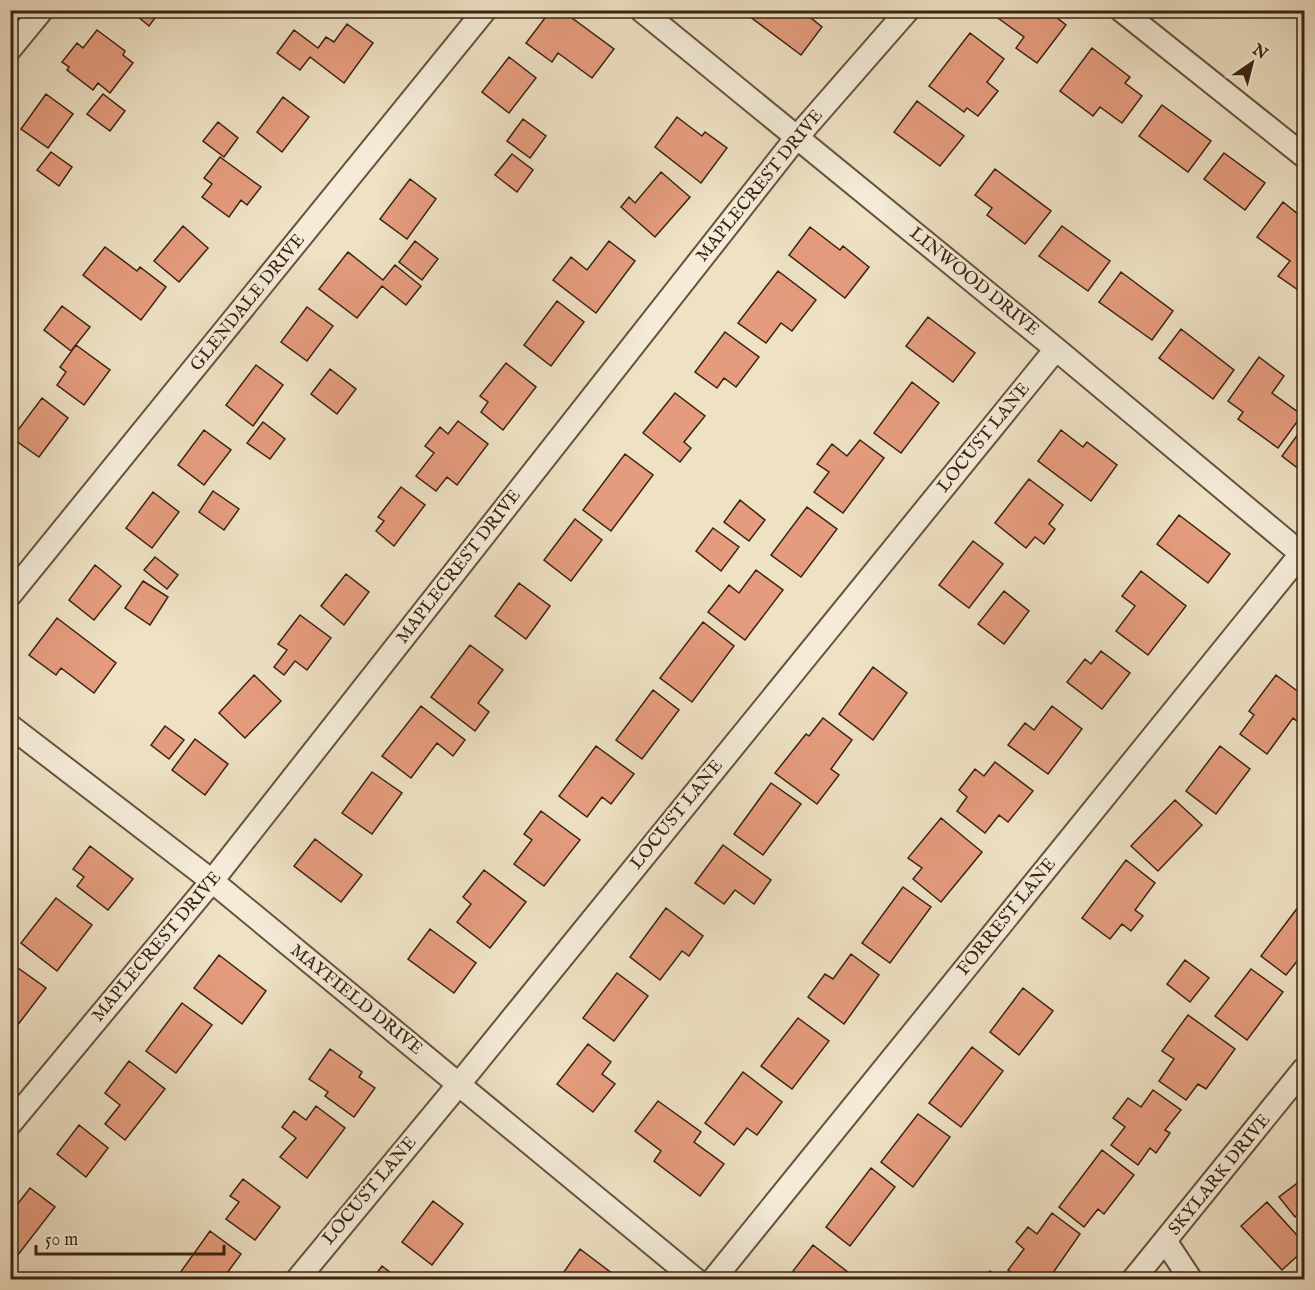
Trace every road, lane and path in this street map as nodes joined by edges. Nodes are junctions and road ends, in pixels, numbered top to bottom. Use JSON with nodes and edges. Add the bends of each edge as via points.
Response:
{"nodes":[{"id":1,"x":42,"y":10,"type":"edge"},
{"id":2,"x":485,"y":10,"type":"edge"},
{"id":3,"x":641,"y":10,"type":"edge"},
{"id":4,"x":908,"y":10,"type":"edge"},
{"id":5,"x":1121,"y":10,"type":"edge"},
{"id":6,"x":19,"y":23,"type":"edge"},
{"id":7,"x":10,"y":50,"type":"edge"},
{"id":8,"x":797,"y":137,"type":"junction"},
{"id":9,"x":1305,"y":156,"type":"edge"},
{"id":10,"x":1056,"y":349,"type":"junction"},
{"id":11,"x":1303,"y":555,"type":"edge"},
{"id":12,"x":10,"y":595,"type":"edge"},
{"id":13,"x":10,"y":726,"type":"edge"},
{"id":14,"x":212,"y":881,"type":"junction"},
{"id":15,"x":1305,"y":1069,"type":"edge"},
{"id":16,"x":459,"y":1084,"type":"junction"},
{"id":17,"x":10,"y":1124,"type":"edge"},
{"id":18,"x":1166,"y":1242,"type":"junction"},
{"id":19,"x":297,"y":1280,"type":"edge"},
{"id":20,"x":696,"y":1280,"type":"edge"},
{"id":21,"x":713,"y":1280,"type":"edge"},
{"id":22,"x":1134,"y":1280,"type":"edge"},
{"id":23,"x":1191,"y":1280,"type":"edge"}],
"edges":[{"from":1,"to":6,"type":"street"},
{"from":2,"to":12,"type":"street","name":"GLENDALE DRIVE"},
{"from":3,"to":8,"type":"street","name":"LINWOOD DRIVE"},
{"from":4,"to":8,"type":"street","name":"MAPLECREST DRIVE"},
{"from":5,"to":9,"type":"street"},
{"from":6,"to":7,"type":"street"},
{"from":8,"to":10,"type":"street","name":"LINWOOD DRIVE"},
{"from":8,"to":14,"type":"street","name":"MAPLECREST DRIVE"},
{"from":10,"to":11,"type":"street","name":"LINWOOD DRIVE"},
{"from":10,"to":16,"type":"street","name":"LOCUST LANE"},
{"from":11,"to":21,"type":"street","name":"FORREST LANE"},
{"from":13,"to":14,"type":"street","name":"MAYFIELD DRIVE"},
{"from":14,"to":16,"type":"street","name":"MAYFIELD DRIVE"},
{"from":14,"to":17,"type":"street","name":"MAPLECREST DRIVE"},
{"from":15,"to":18,"type":"street","name":"SKYLARK DRIVE"},
{"from":16,"to":19,"type":"street","name":"LOCUST LANE"},
{"from":16,"to":20,"type":"street","name":"MAYFIELD DRIVE"},
{"from":18,"to":22,"type":"street","name":"SKYLARK DRIVE"},
{"from":18,"to":23,"type":"street"}]}
